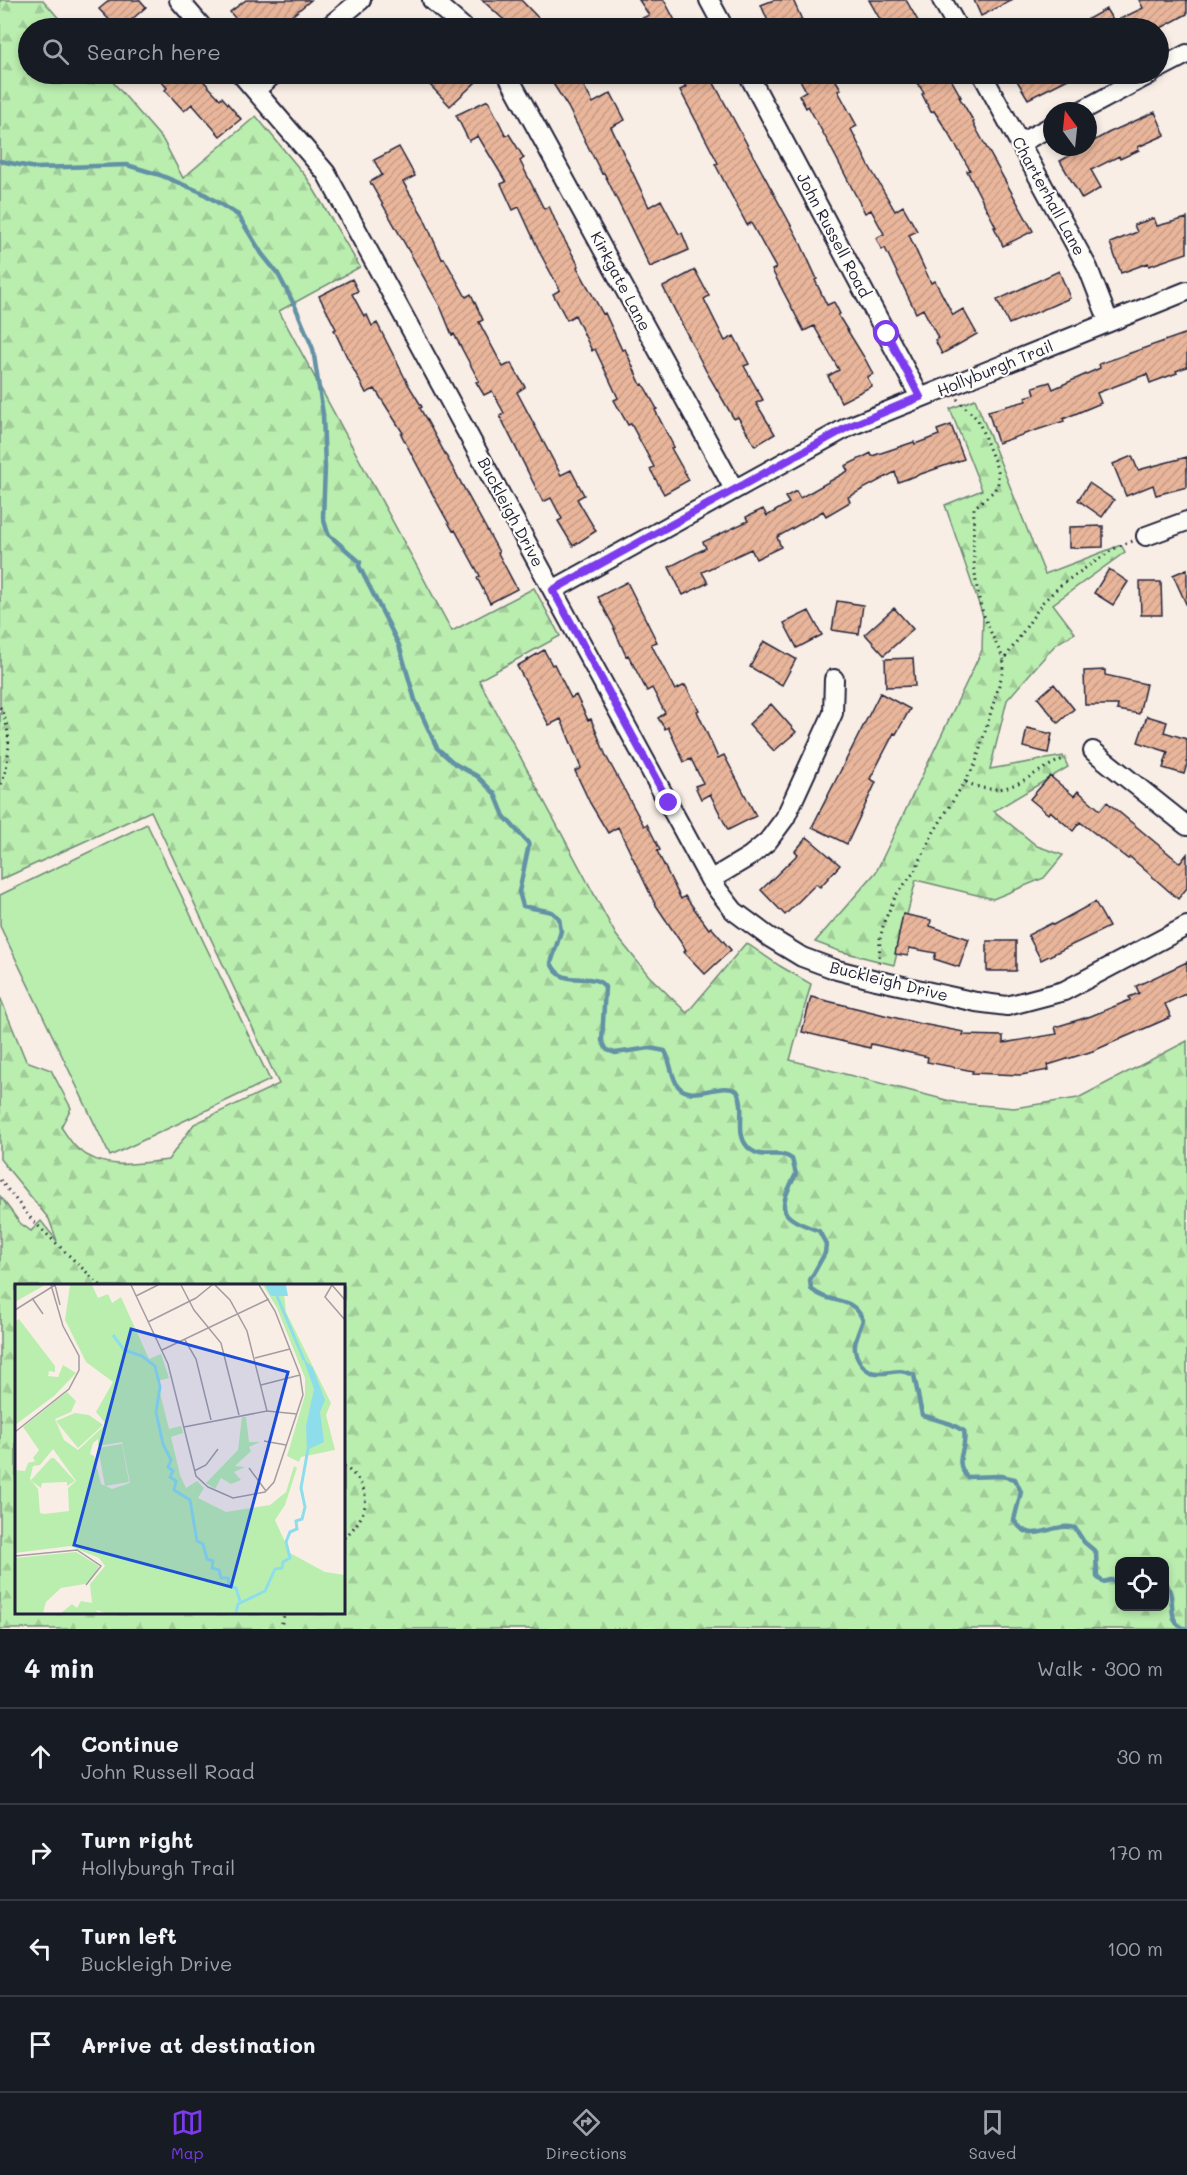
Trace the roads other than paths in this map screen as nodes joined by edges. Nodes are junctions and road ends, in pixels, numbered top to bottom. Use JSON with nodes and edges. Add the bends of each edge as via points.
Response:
{"nodes":[{"id":1,"x":179,"y":0,"type":"edge"},
{"id":2,"x":361,"y":0,"type":"edge"},
{"id":3,"x":432,"y":0,"type":"edge"},
{"id":4,"x":709,"y":0,"type":"edge"},
{"id":5,"x":942,"y":0,"type":"edge"},
{"id":6,"x":194,"y":18,"type":"edge"},
{"id":7,"x":339,"y":18,"type":"edge"},
{"id":8,"x":453,"y":18,"type":"edge"},
{"id":9,"x":719,"y":18,"type":"edge"},
{"id":10,"x":952,"y":18,"type":"edge"},
{"id":11,"x":1187,"y":54,"type":"edge"},
{"id":12,"x":1169,"y":63,"type":"edge"},
{"id":13,"x":250,"y":84,"type":"edge"},
{"id":14,"x":262,"y":84,"type":"edge"},
{"id":15,"x":512,"y":84,"type":"edge"},
{"id":16,"x":753,"y":84,"type":"edge"},
{"id":17,"x":987,"y":84,"type":"edge"},
{"id":18,"x":1131,"y":84,"type":"edge"},
{"id":19,"x":255,"y":90,"type":"junction"},
{"id":20,"x":1097,"y":102,"type":"edge"},
{"id":21,"x":1043,"y":131,"type":"edge"},
{"id":22,"x":1020,"y":144,"type":"junction"},
{"id":23,"x":1187,"y":291,"type":"edge"},
{"id":24,"x":1109,"y":322,"type":"junction"},
{"id":25,"x":920,"y":397,"type":"junction"},
{"id":26,"x":734,"y":489,"type":"junction"},
{"id":27,"x":1187,"y":521,"type":"edge"},
{"id":28,"x":1146,"y":536,"type":"road end"},
{"id":29,"x":553,"y":590,"type":"junction"},
{"id":30,"x":834,"y":679,"type":"dead end"},
{"id":31,"x":1093,"y":751,"type":"dead end"},
{"id":32,"x":1187,"y":826,"type":"edge"},
{"id":33,"x":710,"y":880,"type":"junction"},
{"id":34,"x":1187,"y":926,"type":"edge"}],
"edges":[{"from":1,"to":6,"type":"street"},
{"from":2,"to":7,"type":"street"},
{"from":3,"to":8,"type":"street"},
{"from":4,"to":9,"type":"street"},
{"from":5,"to":10,"type":"street"},
{"from":11,"to":12,"type":"street"},
{"from":13,"to":19,"type":"street","name":"Buckleigh Drive"},
{"from":14,"to":19,"type":"street"},
{"from":15,"to":26,"type":"street","name":"Kirkgate Lane"},
{"from":16,"to":25,"type":"street","name":"John Russell Road"},
{"from":17,"to":22,"type":"street","name":"Charterhall Lane"},
{"from":18,"to":20,"type":"street"},
{"from":19,"to":29,"type":"street","name":"Buckleigh Drive","via":[[326,173]]},
{"from":21,"to":22,"type":"street"},
{"from":22,"to":24,"type":"street","name":"Charterhall Lane","via":[[1088,268]]},
{"from":23,"to":24,"type":"street","name":"Hollyburgh Trail"},
{"from":24,"to":25,"type":"street","name":"Hollyburgh Trail"},
{"from":25,"to":26,"type":"street","name":"Hollyburgh Trail","via":[[848,427]]},
{"from":26,"to":29,"type":"street","name":"Hollyburgh Trail"},
{"from":27,"to":28,"type":"street"},
{"from":29,"to":33,"type":"street","name":"Buckleigh Drive"},
{"from":30,"to":33,"type":"street","via":[[833,713],[785,818],[768,841],[750,856]]},
{"from":31,"to":32,"type":"street"},
{"from":33,"to":34,"type":"street","name":"Buckleigh Drive","via":[[734,911],[802,957],[876,980],[1007,1006],[1064,991]]}]}
